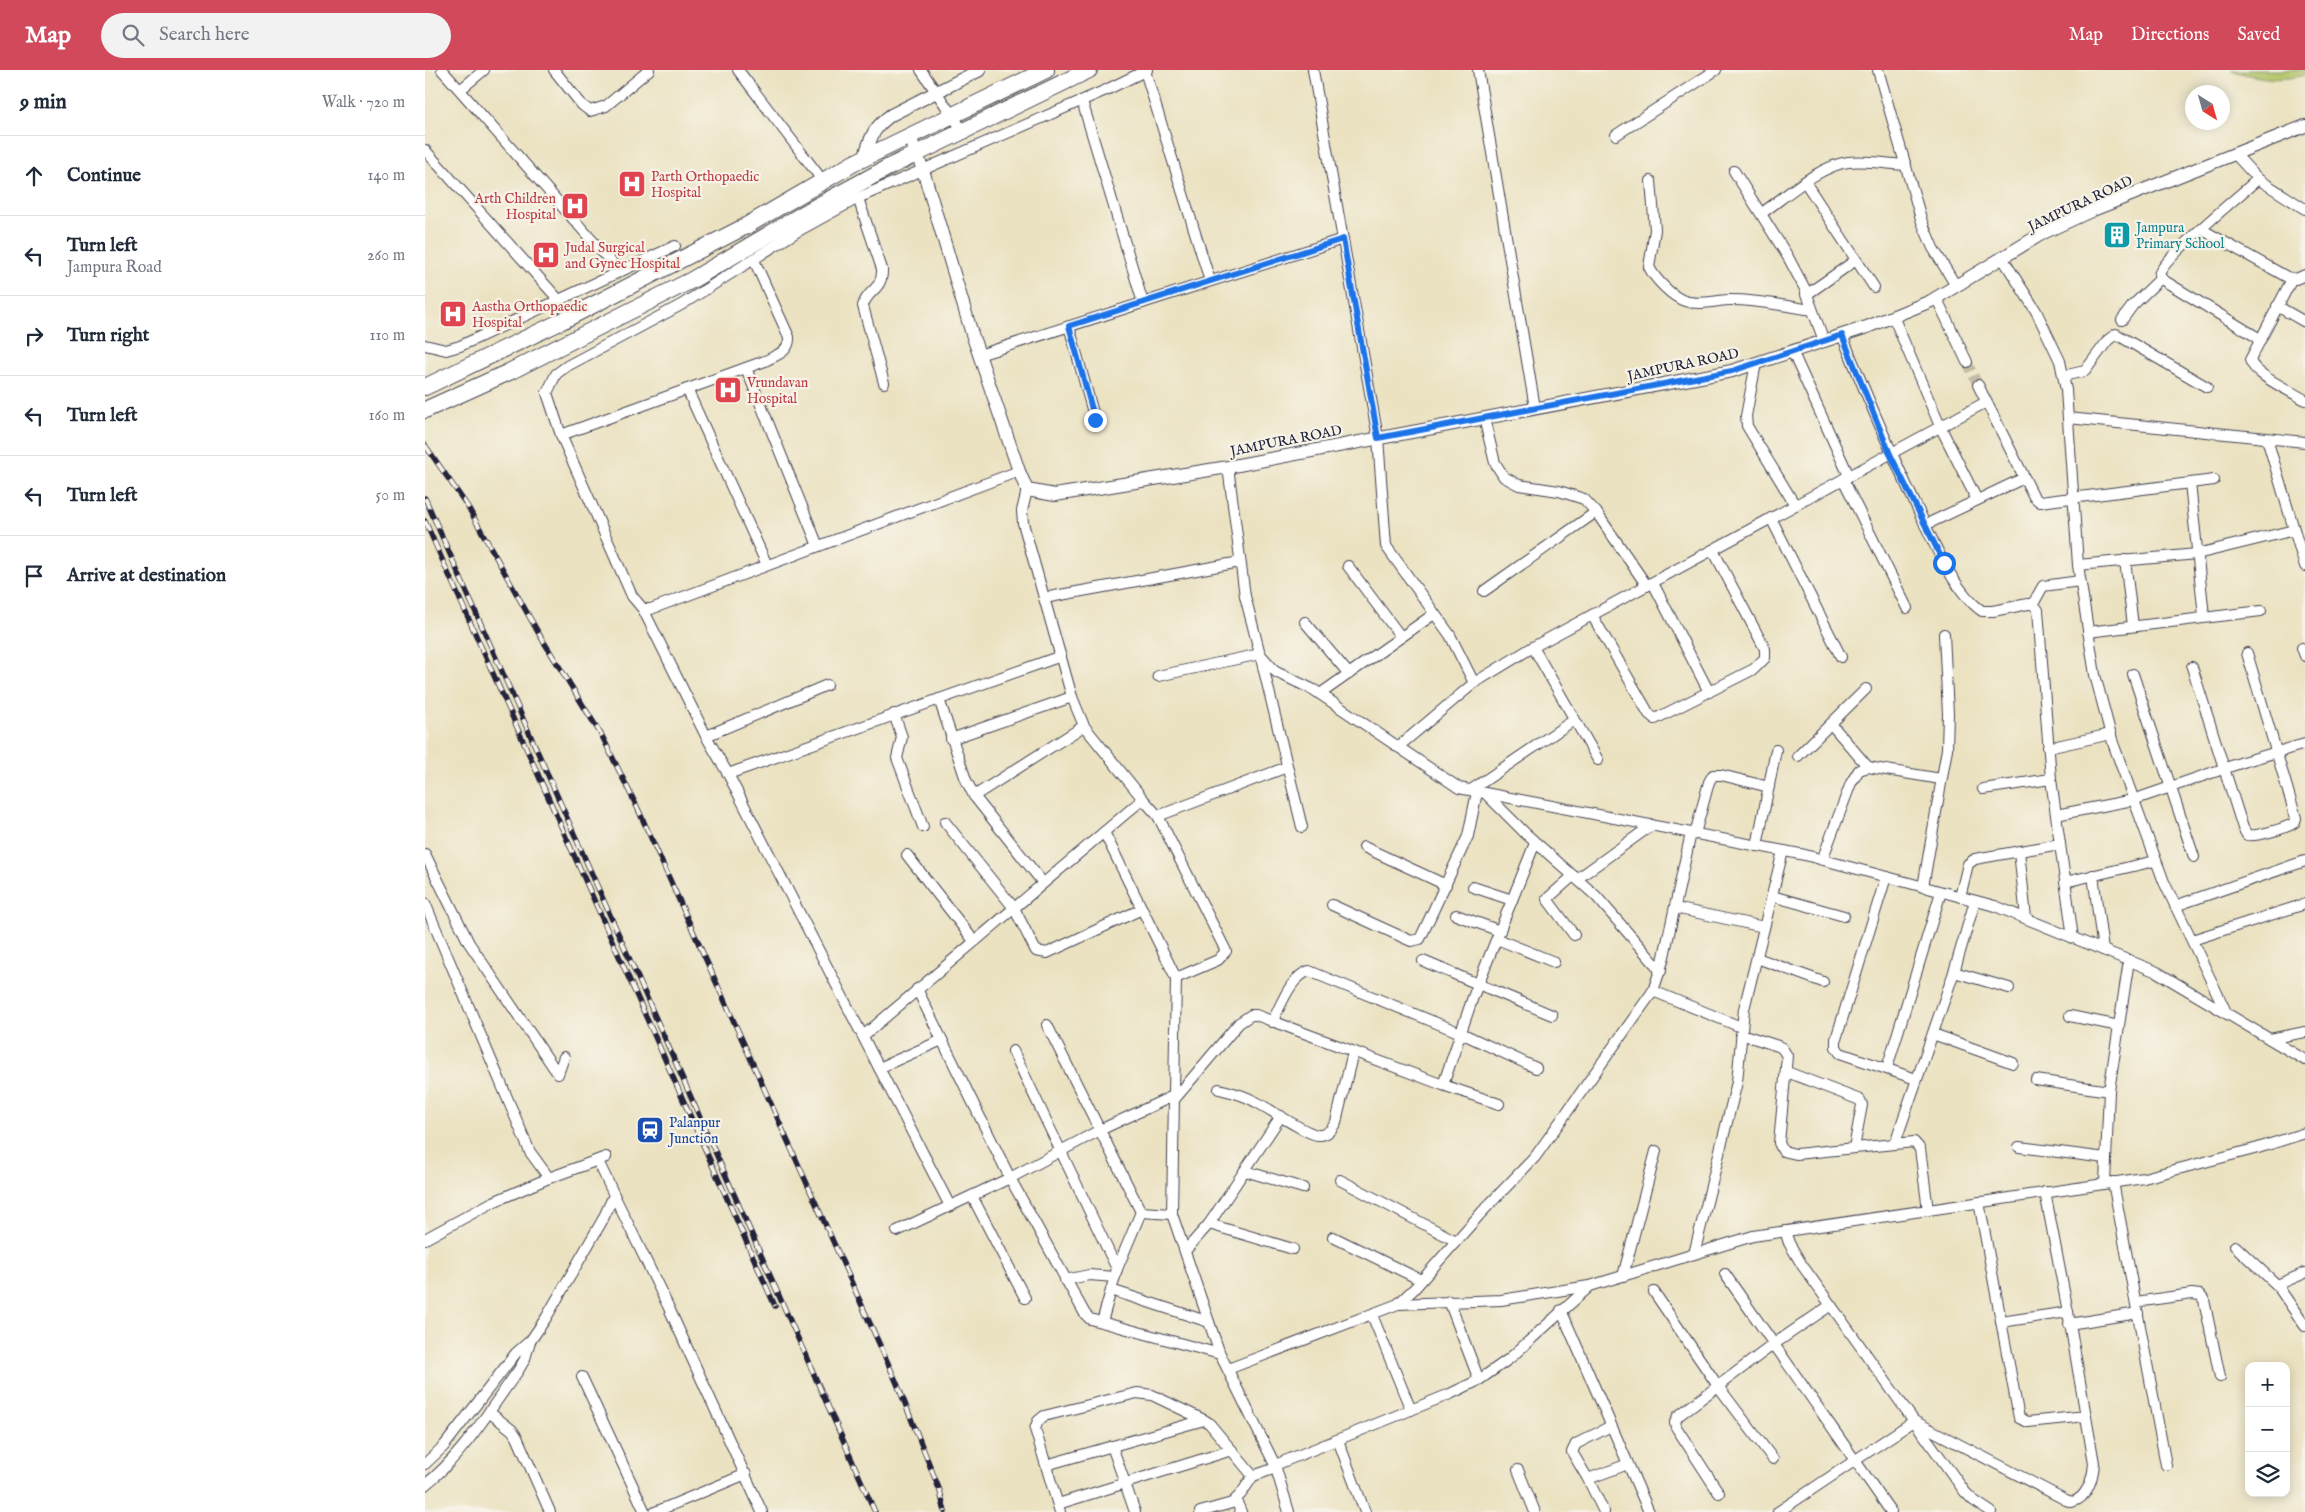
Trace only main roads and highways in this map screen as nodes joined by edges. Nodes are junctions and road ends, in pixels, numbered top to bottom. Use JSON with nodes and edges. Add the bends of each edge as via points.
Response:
{"nodes":[{"id":1,"x":1046,"y":70,"type":"edge"},
{"id":2,"x":1089,"y":70,"type":"edge"},
{"id":3,"x":425,"y":387,"type":"edge"},
{"id":4,"x":425,"y":410,"type":"edge"}],
"edges":[{"from":1,"to":3,"type":"main road","via":[[864,159],[746,226],[560,322]]},
{"from":2,"to":4,"type":"main road","via":[[915,154],[809,210],[692,280],[509,372]]}]}
